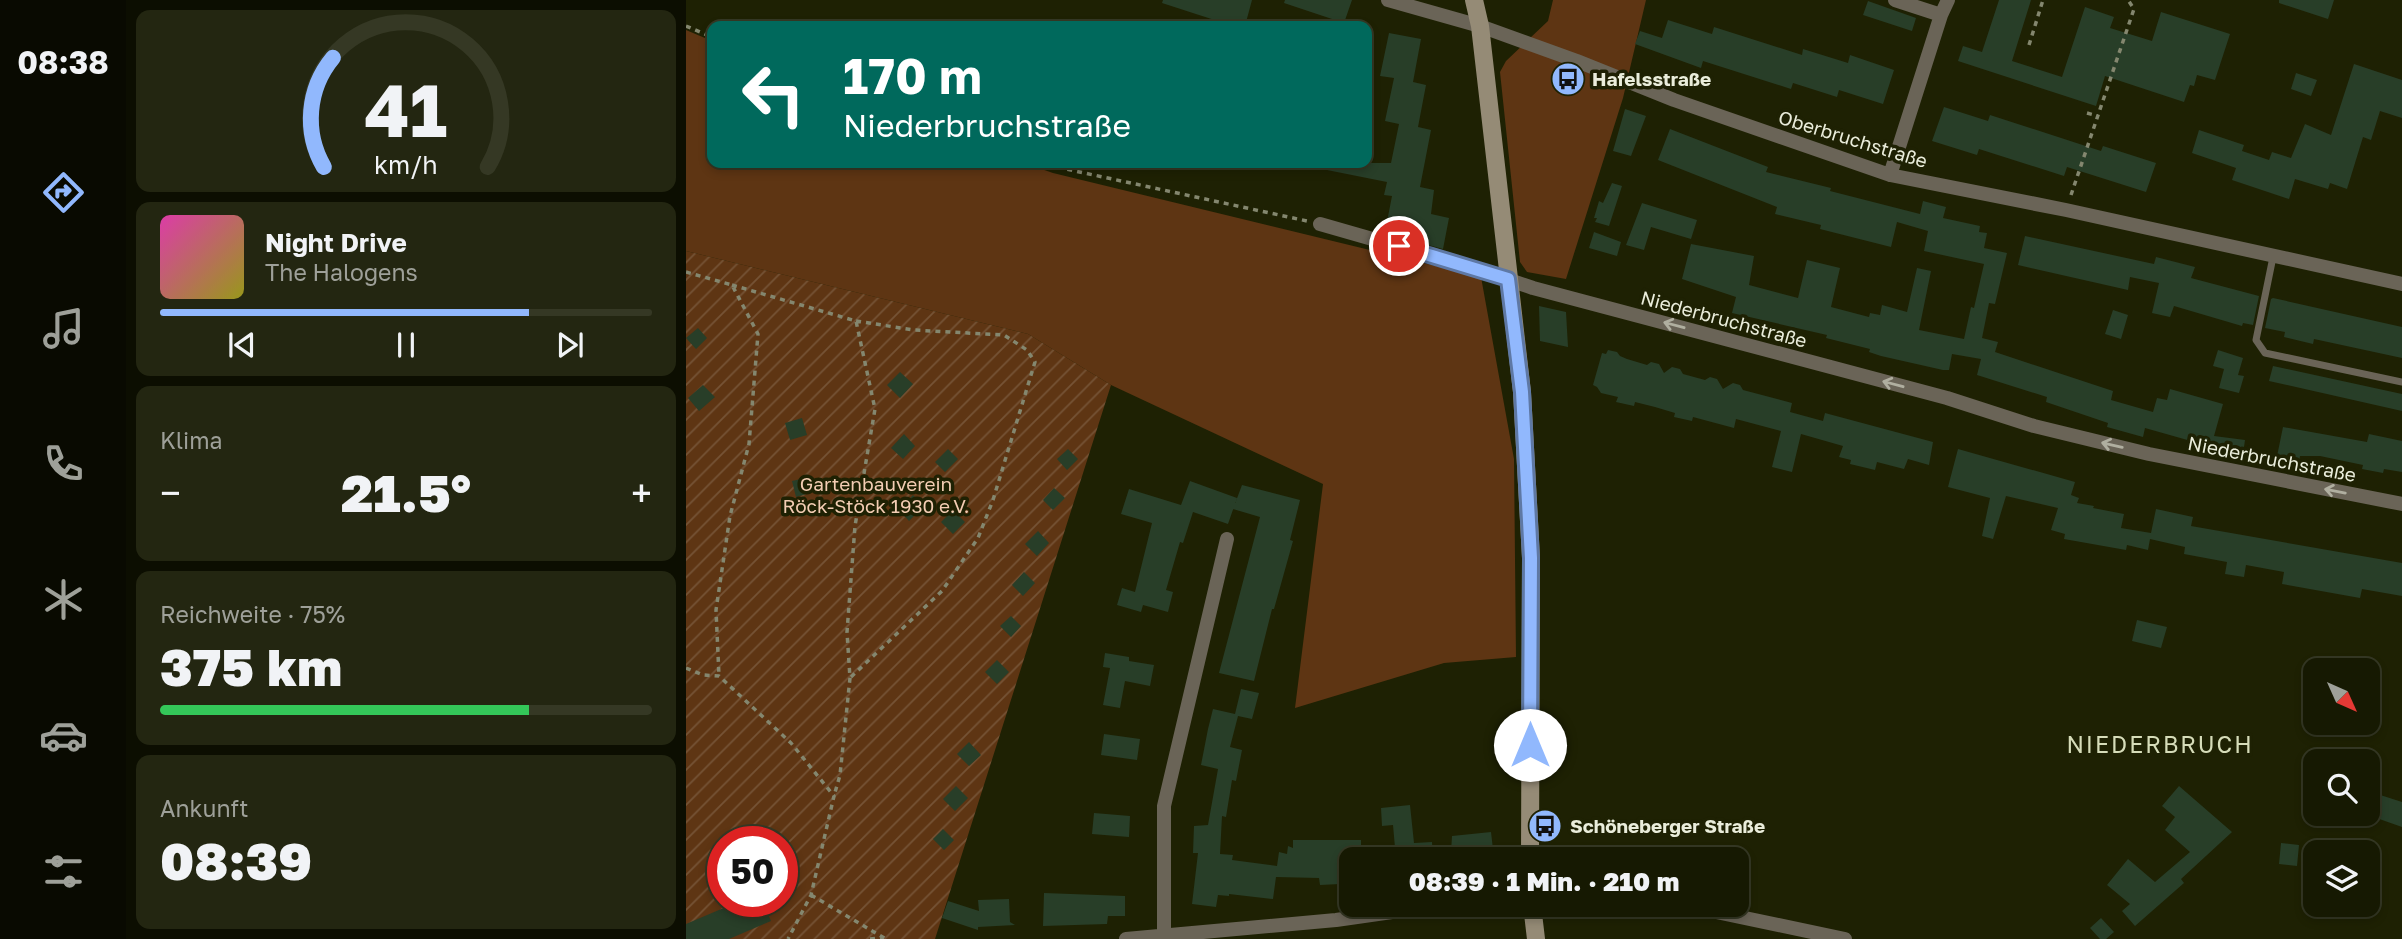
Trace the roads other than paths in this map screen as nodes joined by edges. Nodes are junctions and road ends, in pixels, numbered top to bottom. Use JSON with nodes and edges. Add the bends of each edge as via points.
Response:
{"nodes":[{"id":1,"x":1388,"y":0,"type":"edge"},
{"id":2,"x":1474,"y":0,"type":"edge"},
{"id":3,"x":1895,"y":0,"type":"edge"},
{"id":4,"x":1948,"y":0,"type":"edge"},
{"id":5,"x":1941,"y":15,"type":"junction"},
{"id":6,"x":1480,"y":26,"type":"junction"},
{"id":7,"x":1891,"y":175,"type":"junction"},
{"id":8,"x":1320,"y":224,"type":"road end"},
{"id":9,"x":2273,"y":257,"type":"junction"},
{"id":10,"x":1508,"y":279,"type":"junction"},
{"id":11,"x":2402,"y":284,"type":"edge"},
{"id":12,"x":2402,"y":382,"type":"edge"},
{"id":13,"x":2402,"y":505,"type":"edge"},
{"id":14,"x":1227,"y":539,"type":"dead end"},
{"id":15,"x":1530,"y":847,"type":"edge"},
{"id":16,"x":1357,"y":917,"type":"edge"},
{"id":17,"x":1533,"y":917,"type":"edge"},
{"id":18,"x":1740,"y":917,"type":"edge"},
{"id":19,"x":1164,"y":935,"type":"junction"},
{"id":20,"x":1126,"y":939,"type":"edge"},
{"id":21,"x":1536,"y":939,"type":"edge"},
{"id":22,"x":1845,"y":939,"type":"edge"}],
"edges":[{"from":1,"to":6,"type":"street","name":"Oberbruchstraße"},
{"from":2,"to":6,"type":"main road"},
{"from":3,"to":5,"type":"street"},
{"from":4,"to":5,"type":"street"},
{"from":5,"to":7,"type":"street"},
{"from":6,"to":7,"type":"street","name":"Oberbruchstraße"},
{"from":6,"to":10,"type":"main road"},
{"from":7,"to":9,"type":"street","name":"Oberbruchstraße"},
{"from":8,"to":10,"type":"street","name":"Niederbruchstraße"},
{"from":9,"to":11,"type":"street","name":"Oberbruchstraße"},
{"from":9,"to":12,"type":"lane","via":[[2256,340],[2265,353]]},
{"from":13,"to":10,"type":"street","name":"Niederbruchstraße","one_way":true,"via":[[2034,426],[1947,398]]},
{"from":10,"to":15,"type":"main road","via":[[1522,392],[1531,558]]},
{"from":14,"to":19,"type":"street","via":[[1164,806]]},
{"from":16,"to":19,"type":"street"},
{"from":17,"to":21,"type":"main road"},
{"from":18,"to":22,"type":"street"},
{"from":19,"to":20,"type":"street"}]}
